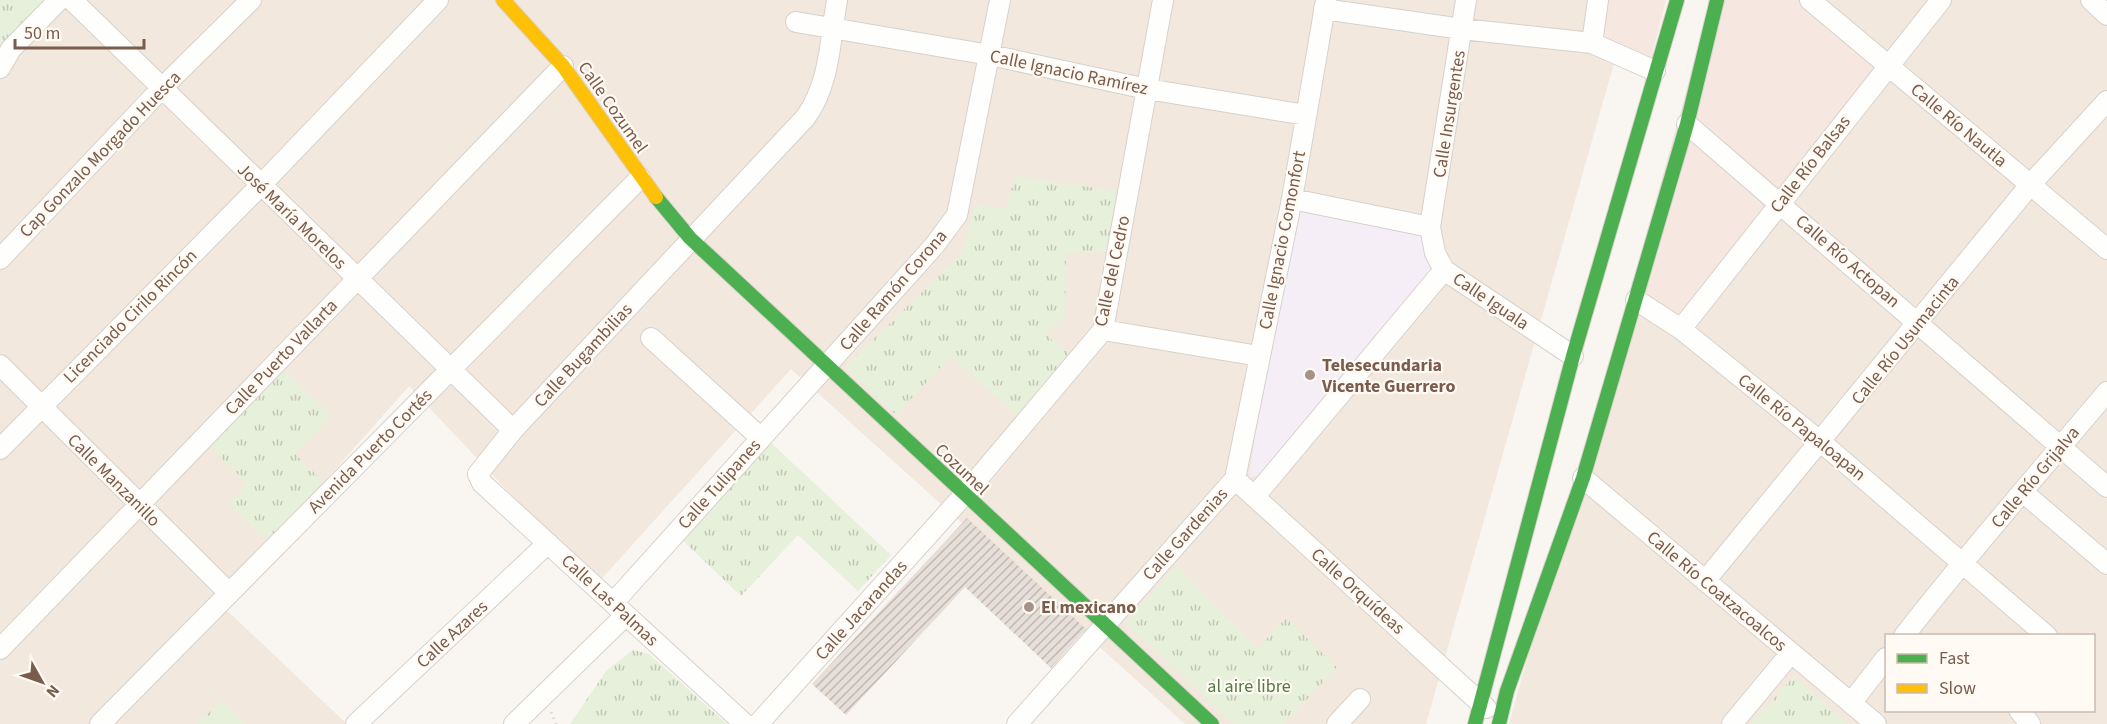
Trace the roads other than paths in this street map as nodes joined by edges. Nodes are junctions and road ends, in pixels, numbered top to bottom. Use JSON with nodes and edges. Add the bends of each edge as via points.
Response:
{"nodes":[{"id":1,"x":59,"y":0,"type":"edge"},
{"id":2,"x":72,"y":0,"type":"edge"},
{"id":3,"x":251,"y":0,"type":"edge"},
{"id":4,"x":438,"y":0,"type":"edge"},
{"id":5,"x":503,"y":0,"type":"edge"},
{"id":6,"x":837,"y":0,"type":"edge"},
{"id":7,"x":1000,"y":0,"type":"edge"},
{"id":8,"x":1163,"y":0,"type":"edge"},
{"id":9,"x":1466,"y":0,"type":"edge"},
{"id":10,"x":1598,"y":0,"type":"edge"},
{"id":11,"x":1677,"y":0,"type":"edge"},
{"id":12,"x":1717,"y":0,"type":"edge"},
{"id":13,"x":1810,"y":0,"type":"edge"},
{"id":14,"x":1941,"y":0,"type":"edge"},
{"id":15,"x":2091,"y":0,"type":"edge"},
{"id":16,"x":1325,"y":4,"type":"edge"},
{"id":17,"x":2107,"y":15,"type":"edge"},
{"id":18,"x":796,"y":22,"type":"dead end"},
{"id":19,"x":1462,"y":29,"type":"junction"},
{"id":20,"x":831,"y":30,"type":"junction"},
{"id":21,"x":1592,"y":43,"type":"junction"},
{"id":22,"x":990,"y":55,"type":"junction"},
{"id":23,"x":1888,"y":65,"type":"junction"},
{"id":24,"x":563,"y":66,"type":"junction"},
{"id":25,"x":0,"y":68,"type":"edge"},
{"id":26,"x":1655,"y":71,"type":"junction"},
{"id":27,"x":162,"y":88,"type":"junction"},
{"id":28,"x":1147,"y":89,"type":"junction"},
{"id":29,"x":2107,"y":101,"type":"edge"},
{"id":30,"x":1306,"y":115,"type":"junction"},
{"id":31,"x":1686,"y":124,"type":"junction"},
{"id":32,"x":640,"y":178,"type":"junction"},
{"id":33,"x":2030,"y":184,"type":"junction"},
{"id":34,"x":261,"y":185,"type":"junction"},
{"id":35,"x":1292,"y":199,"type":"junction"},
{"id":36,"x":1779,"y":202,"type":"junction"},
{"id":37,"x":1430,"y":227,"type":"junction"},
{"id":38,"x":690,"y":238,"type":"junction"},
{"id":39,"x":2107,"y":249,"type":"edge"},
{"id":40,"x":0,"y":259,"type":"edge"},
{"id":41,"x":1444,"y":270,"type":"junction"},
{"id":42,"x":356,"y":278,"type":"junction"},
{"id":43,"x":1636,"y":300,"type":"junction"},
{"id":44,"x":1918,"y":323,"type":"junction"},
{"id":45,"x":1681,"y":329,"type":"junction"},
{"id":46,"x":1103,"y":330,"type":"junction"},
{"id":47,"x":651,"y":338,"type":"dead end"},
{"id":48,"x":1573,"y":356,"type":"junction"},
{"id":49,"x":1259,"y":357,"type":"junction"},
{"id":50,"x":0,"y":366,"type":"edge"},
{"id":51,"x":826,"y":366,"type":"junction"},
{"id":52,"x":452,"y":369,"type":"junction"},
{"id":53,"x":2107,"y":392,"type":"edge"},
{"id":54,"x":40,"y":406,"type":"junction"},
{"id":55,"x":513,"y":430,"type":"junction"},
{"id":56,"x":761,"y":438,"type":"junction"},
{"id":57,"x":1821,"y":442,"type":"junction"},
{"id":58,"x":2062,"y":446,"type":"junction"},
{"id":59,"x":0,"y":449,"type":"edge"},
{"id":60,"x":478,"y":474,"type":"joint"},
{"id":61,"x":1583,"y":478,"type":"junction"},
{"id":62,"x":1235,"y":479,"type":"junction"},
{"id":63,"x":2107,"y":487,"type":"edge"},
{"id":64,"x":2024,"y":493,"type":"junction"},
{"id":65,"x":964,"y":495,"type":"junction"},
{"id":66,"x":1255,"y":496,"type":"junction"},
{"id":67,"x":138,"y":505,"type":"junction"},
{"id":68,"x":548,"y":543,"type":"junction"},
{"id":69,"x":1962,"y":561,"type":"junction"},
{"id":70,"x":2107,"y":564,"type":"edge"},
{"id":71,"x":1705,"y":581,"type":"junction"},
{"id":72,"x":229,"y":593,"type":"junction"},
{"id":73,"x":619,"y":609,"type":"junction"},
{"id":74,"x":1103,"y":625,"type":"junction"},
{"id":75,"x":1906,"y":634,"type":"edge"},
{"id":76,"x":2045,"y":634,"type":"edge"},
{"id":77,"x":0,"y":649,"type":"edge"},
{"id":78,"x":1791,"y":653,"type":"junction"},
{"id":79,"x":1885,"y":660,"type":"edge"},
{"id":80,"x":1360,"y":699,"type":"dead end"},
{"id":81,"x":1481,"y":703,"type":"junction"},
{"id":82,"x":1851,"y":703,"type":"junction"},
{"id":83,"x":2020,"y":712,"type":"edge"},
{"id":84,"x":1501,"y":722,"type":"edge"},
{"id":85,"x":100,"y":724,"type":"edge"},
{"id":86,"x":356,"y":724,"type":"edge"},
{"id":87,"x":514,"y":724,"type":"edge"},
{"id":88,"x":745,"y":724,"type":"edge"},
{"id":89,"x":758,"y":724,"type":"edge"},
{"id":90,"x":1017,"y":724,"type":"edge"},
{"id":91,"x":1212,"y":724,"type":"edge"},
{"id":92,"x":1338,"y":724,"type":"edge"},
{"id":93,"x":1475,"y":724,"type":"edge"},
{"id":94,"x":1732,"y":724,"type":"edge"},
{"id":95,"x":1875,"y":724,"type":"edge"},
{"id":96,"x":2030,"y":724,"type":"edge"}],
"edges":[{"from":1,"to":25,"type":"street","via":[[11,49]]},
{"from":2,"to":27,"type":"street","name":"José María Morelos"},
{"from":3,"to":27,"type":"street","name":"Cap Gonzalo Morgado Huesca"},
{"from":4,"to":34,"type":"street","name":"Licenciado Cirilo Rincón"},
{"from":5,"to":24,"type":"main road","name":"Calle Cozumel"},
{"from":6,"to":20,"type":"street","name":"Calle Bugambilias"},
{"from":7,"to":22,"type":"street","name":"Calle Ramón Corona"},
{"from":8,"to":28,"type":"street","name":"Calle del Cedro"},
{"from":9,"to":19,"type":"street","name":"Calle Insurgentes"},
{"from":10,"to":21,"type":"street"},
{"from":11,"to":26,"type":"main road"},
{"from":12,"to":31,"type":"main road"},
{"from":13,"to":23,"type":"street","name":"Calle Río Nautla"},
{"from":14,"to":23,"type":"street","name":"Calle Río Balsas"},
{"from":15,"to":17,"type":"street"},
{"from":16,"to":19,"type":"street"},
{"from":16,"to":30,"type":"street","name":"Calle Ignacio Comonfort"},
{"from":18,"to":20,"type":"street","name":"Calle Ignacio Ramírez"},
{"from":19,"to":21,"type":"street"},
{"from":19,"to":37,"type":"street","name":"Calle Insurgentes"},
{"from":20,"to":22,"type":"street","name":"Calle Ignacio Ramírez"},
{"from":20,"to":38,"type":"street","name":"Calle Bugambilias","via":[[816,102]]},
{"from":21,"to":26,"type":"street"},
{"from":22,"to":28,"type":"street","name":"Calle Ignacio Ramírez"},
{"from":22,"to":51,"type":"street","name":"Calle Ramón Corona","via":[[957,215]]},
{"from":23,"to":33,"type":"street","name":"Calle Río Nautla"},
{"from":23,"to":36,"type":"street","name":"Calle Río Balsas"},
{"from":24,"to":32,"type":"main road","name":"Calle Cozumel"},
{"from":24,"to":42,"type":"street","name":"Calle Puerto Vallarta"},
{"from":26,"to":48,"type":"main road"},
{"from":27,"to":34,"type":"street","name":"José María Morelos"},
{"from":27,"to":40,"type":"street","name":"Cap Gonzalo Morgado Huesca"},
{"from":28,"to":30,"type":"street","name":"Calle Ignacio Ramírez"},
{"from":28,"to":46,"type":"street","name":"Calle del Cedro"},
{"from":29,"to":33,"type":"street","name":"Calle Río Usumacinta"},
{"from":30,"to":35,"type":"street","name":"Calle Ignacio Comonfort"},
{"from":31,"to":36,"type":"street","name":"Calle Río Actopan"},
{"from":31,"to":43,"type":"main road"},
{"from":32,"to":38,"type":"main road","name":"Calle Cozumel"},
{"from":32,"to":52,"type":"street","name":"Avenida Puerto Cortés"},
{"from":33,"to":39,"type":"street","name":"Calle Río Nautla"},
{"from":33,"to":44,"type":"street","name":"Calle Río Usumacinta"},
{"from":34,"to":42,"type":"street","name":"José María Morelos"},
{"from":34,"to":54,"type":"street","name":"Licenciado Cirilo Rincón"},
{"from":35,"to":37,"type":"street"},
{"from":35,"to":49,"type":"street","name":"Calle Ignacio Comonfort"},
{"from":36,"to":44,"type":"street","name":"Calle Río Actopan"},
{"from":36,"to":45,"type":"street","name":"Calle Río Balsas"},
{"from":37,"to":41,"type":"street","name":"Calle Iguala","via":[[1435,253]]},
{"from":38,"to":51,"type":"main road","name":"Cozumel"},
{"from":38,"to":55,"type":"street","name":"Calle Bugambilias"},
{"from":41,"to":48,"type":"street","name":"Calle Iguala"},
{"from":41,"to":66,"type":"street","name":"Calle Gardenias"},
{"from":42,"to":52,"type":"street","name":"José María Morelos"},
{"from":42,"to":67,"type":"street","name":"Calle Puerto Vallarta"},
{"from":43,"to":45,"type":"street","name":"Calle Río Papaloapan"},
{"from":43,"to":61,"type":"main road"},
{"from":44,"to":57,"type":"street","name":"Calle Río Usumacinta"},
{"from":44,"to":58,"type":"street","name":"Calle Río Actopan"},
{"from":45,"to":57,"type":"street","name":"Calle Río Papaloapan"},
{"from":46,"to":49,"type":"street"},
{"from":46,"to":65,"type":"street","name":"Calle del Cedro"},
{"from":47,"to":56,"type":"street"},
{"from":48,"to":81,"type":"main road"},
{"from":49,"to":62,"type":"street","name":"Calle Ignacio Comonfort"},
{"from":50,"to":54,"type":"street","name":"Calle Manzanillo"},
{"from":51,"to":56,"type":"street","name":"Calle Tulipanes"},
{"from":51,"to":65,"type":"main road","name":"Cozumel"},
{"from":52,"to":55,"type":"street","name":"José María Morelos"},
{"from":52,"to":72,"type":"street","name":"Avenida Puerto Cortés"},
{"from":53,"to":58,"type":"street","name":"Calle Río Grijalva"},
{"from":54,"to":59,"type":"street","name":"Licenciado Cirilo Rincón"},
{"from":54,"to":67,"type":"street","name":"Calle Manzanillo"},
{"from":55,"to":60,"type":"street","name":"Calle Bugambilias"},
{"from":56,"to":73,"type":"street","name":"Calle Tulipanes"},
{"from":57,"to":69,"type":"street","name":"Calle Río Papaloapan"},
{"from":57,"to":71,"type":"street","name":"Calle Río Usumacinta"},
{"from":58,"to":63,"type":"street","name":"Calle Río Actopan"},
{"from":58,"to":64,"type":"street","name":"Calle Río Grijalva"},
{"from":60,"to":68,"type":"street","name":"Calle Las Palmas","via":[[482,483]]},
{"from":61,"to":71,"type":"street","name":"Calle Río Coatzacoalcos"},
{"from":61,"to":84,"type":"main road","via":[[1507,691]]},
{"from":62,"to":66,"type":"street","name":"Calle Orquídeas"},
{"from":62,"to":74,"type":"street","name":"Calle Gardenias"},
{"from":64,"to":69,"type":"street","name":"Calle Río Grijalva"},
{"from":64,"to":70,"type":"street"},
{"from":65,"to":74,"type":"main road","name":"Cozumel"},
{"from":65,"to":89,"type":"street","name":"Calle Jacarandas"},
{"from":66,"to":81,"type":"street","name":"Calle Orquídeas"},
{"from":67,"to":72,"type":"street","name":"Calle Manzanillo"},
{"from":67,"to":77,"type":"street","name":"Calle Puerto Vallarta"},
{"from":68,"to":73,"type":"street","name":"Calle Las Palmas"},
{"from":68,"to":86,"type":"street","name":"Calle Azares"},
{"from":69,"to":75,"type":"street","name":"Calle Río Grijalva"},
{"from":69,"to":76,"type":"street","name":"Calle Río Papaloapan"},
{"from":71,"to":78,"type":"street","name":"Calle Río Coatzacoalcos"},
{"from":72,"to":85,"type":"street","name":"Avenida Puerto Cortés"},
{"from":73,"to":87,"type":"street","name":"Calle Tulipanes"},
{"from":73,"to":88,"type":"street","name":"Calle Las Palmas"},
{"from":74,"to":90,"type":"street","name":"Calle Gardenias"},
{"from":74,"to":91,"type":"main road","name":"Cozumel"},
{"from":78,"to":82,"type":"street","name":"Calle Río Coatzacoalcos"},
{"from":78,"to":94,"type":"street"},
{"from":79,"to":82,"type":"street"},
{"from":80,"to":92,"type":"street"},
{"from":81,"to":84,"type":"street","name":"Calle Orquídeas"},
{"from":81,"to":93,"type":"main road"},
{"from":82,"to":95,"type":"street","name":"Calle Río Coatzacoalcos"},
{"from":83,"to":96,"type":"street"}]}
